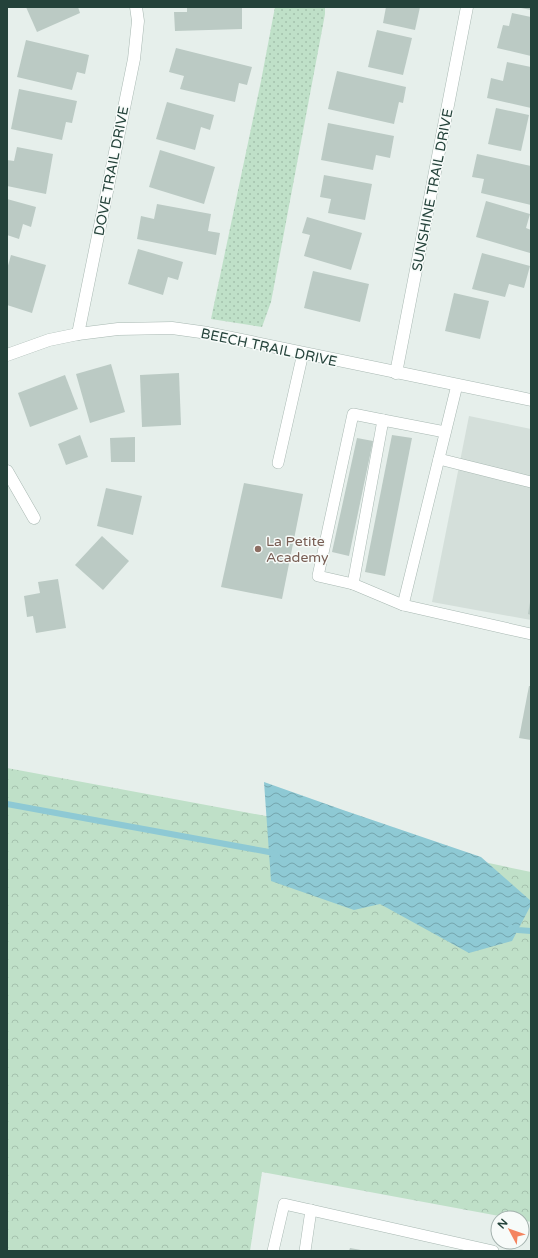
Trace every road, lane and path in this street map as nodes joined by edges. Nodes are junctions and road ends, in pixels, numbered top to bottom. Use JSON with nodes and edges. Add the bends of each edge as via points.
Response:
{"nodes":[{"id":1,"x":136,"y":7,"type":"edge"},
{"id":2,"x":467,"y":7,"type":"edge"},
{"id":3,"x":78,"y":334,"type":"junction"},
{"id":4,"x":303,"y":353,"type":"junction"},
{"id":5,"x":7,"y":355,"type":"edge"},
{"id":6,"x":396,"y":373,"type":"junction"},
{"id":7,"x":457,"y":385,"type":"junction"},
{"id":8,"x":531,"y":400,"type":"edge"},
{"id":9,"x":383,"y":420,"type":"junction"},
{"id":10,"x":445,"y":432,"type":"junction"},
{"id":11,"x":439,"y":459,"type":"junction"},
{"id":12,"x":278,"y":463,"type":"dead end"},
{"id":13,"x":7,"y":471,"type":"edge"},
{"id":14,"x":531,"y":482,"type":"edge"},
{"id":15,"x":34,"y":518,"type":"dead end"},
{"id":16,"x":353,"y":584,"type":"junction"},
{"id":17,"x":403,"y":605,"type":"junction"},
{"id":18,"x":531,"y":634,"type":"edge"},
{"id":19,"x":310,"y":1210,"type":"junction"},
{"id":20,"x":273,"y":1251,"type":"edge"},
{"id":21,"x":305,"y":1251,"type":"edge"},
{"id":22,"x":493,"y":1251,"type":"edge"}],
"edges":[{"from":1,"to":3,"type":"street","name":"DOVE TRAIL DRIVE","via":[[138,21],[134,59]]},
{"from":2,"to":6,"type":"street","name":"SUNSHINE TRAIL DRIVE"},
{"from":3,"to":4,"type":"street","name":"BEECH TRAIL DRIVE","via":[[118,329],[172,328]]},
{"from":3,"to":5,"type":"street","name":"BEECH TRAIL DRIVE","via":[[49,340]]},
{"from":4,"to":6,"type":"street","name":"BEECH TRAIL DRIVE"},
{"from":4,"to":12,"type":"lane"},
{"from":6,"to":7,"type":"street","name":"BEECH TRAIL DRIVE"},
{"from":7,"to":8,"type":"street","name":"BEECH TRAIL DRIVE"},
{"from":7,"to":10,"type":"lane"},
{"from":9,"to":10,"type":"lane"},
{"from":9,"to":16,"type":"lane"},
{"from":9,"to":16,"type":"lane","via":[[353,414],[318,576]]},
{"from":10,"to":11,"type":"lane"},
{"from":11,"to":14,"type":"lane"},
{"from":11,"to":17,"type":"lane"},
{"from":13,"to":15,"type":"street"},
{"from":16,"to":17,"type":"lane"},
{"from":17,"to":18,"type":"lane"},
{"from":19,"to":20,"type":"lane","via":[[284,1204]]},
{"from":19,"to":21,"type":"lane"},
{"from":19,"to":22,"type":"lane"}]}
